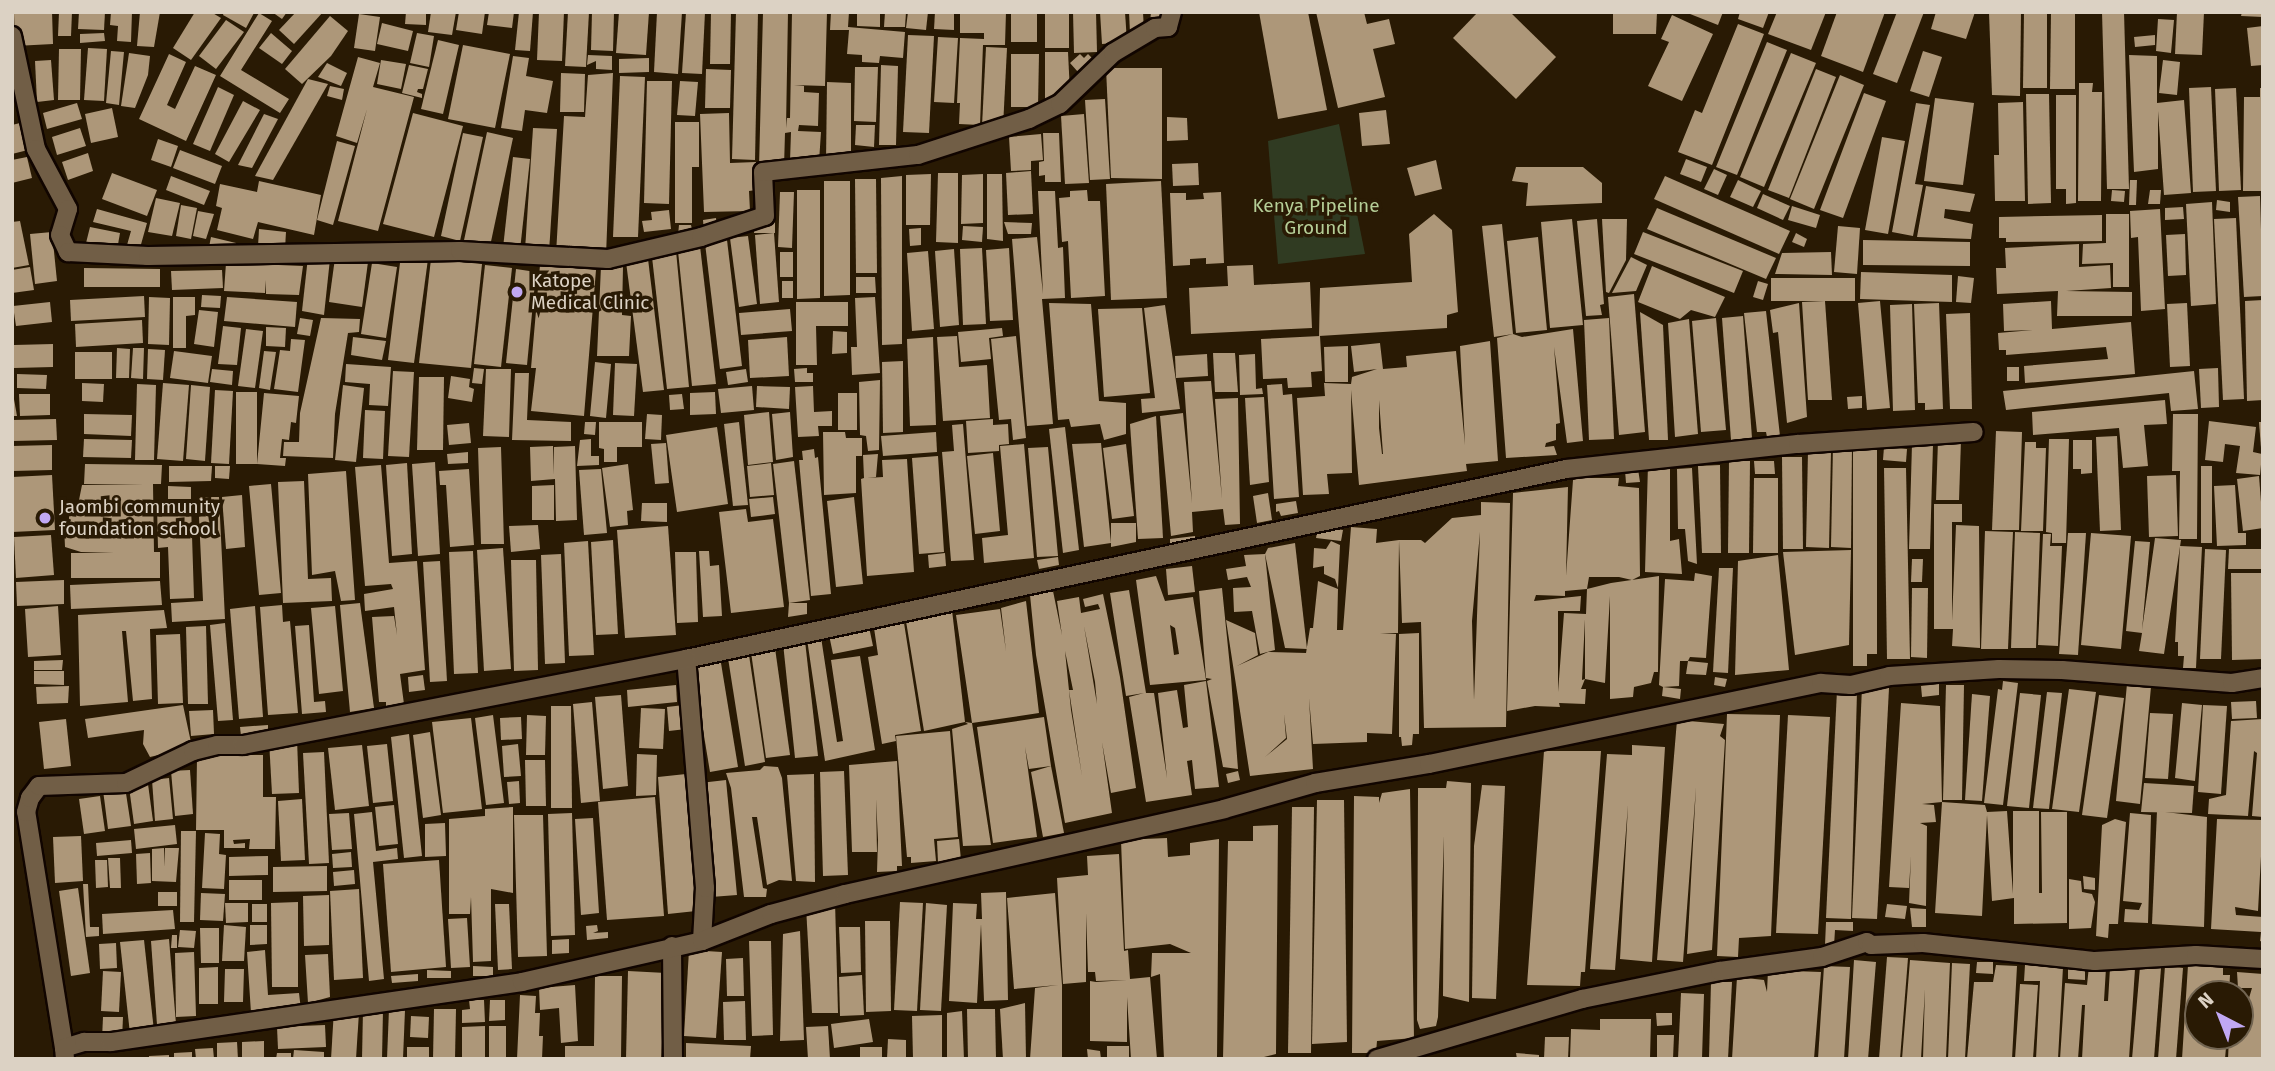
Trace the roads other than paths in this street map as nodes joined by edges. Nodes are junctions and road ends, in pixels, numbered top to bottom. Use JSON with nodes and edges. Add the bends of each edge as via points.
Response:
{"nodes":[{"id":1,"x":1172,"y":12,"type":"edge"},
{"id":2,"x":12,"y":36,"type":"edge"},
{"id":3,"x":1974,"y":432,"type":"dead end"},
{"id":4,"x":686,"y":659,"type":"junction"},
{"id":5,"x":2263,"y":678,"type":"edge"},
{"id":6,"x":702,"y":941,"type":"junction"},
{"id":7,"x":672,"y":946,"type":"junction"},
{"id":8,"x":2263,"y":959,"type":"edge"},
{"id":9,"x":64,"y":1053,"type":"edge"},
{"id":10,"x":673,"y":1059,"type":"edge"},
{"id":11,"x":1377,"y":1059,"type":"edge"}],
"edges":[{"from":1,"to":2,"type":"street","via":[[1168,27],[1155,27],[1113,53],[1060,104],[1029,119],[918,155],[764,172],[765,216],[608,260],[460,251],[148,256],[68,252],[60,235],[68,209],[36,149]]},
{"from":3,"to":4,"type":"street","via":[[1798,444],[1566,469]]},
{"from":4,"to":6,"type":"street","via":[[705,888]]},
{"from":4,"to":9,"type":"street","via":[[243,744],[217,745],[193,751],[126,783],[39,786],[26,812]]},
{"from":5,"to":6,"type":"street","via":[[2232,683],[1999,669],[1889,676],[1851,685],[1821,683],[1315,783],[1211,812],[845,894],[771,914]]},
{"from":6,"to":7,"type":"street"},
{"from":7,"to":9,"type":"street","via":[[522,982],[111,1042],[84,1041]]},
{"from":7,"to":10,"type":"street"},
{"from":8,"to":11,"type":"street","via":[[2196,955],[2095,961],[1923,943],[1867,942],[1822,957],[1720,971],[1582,999]]}]}
